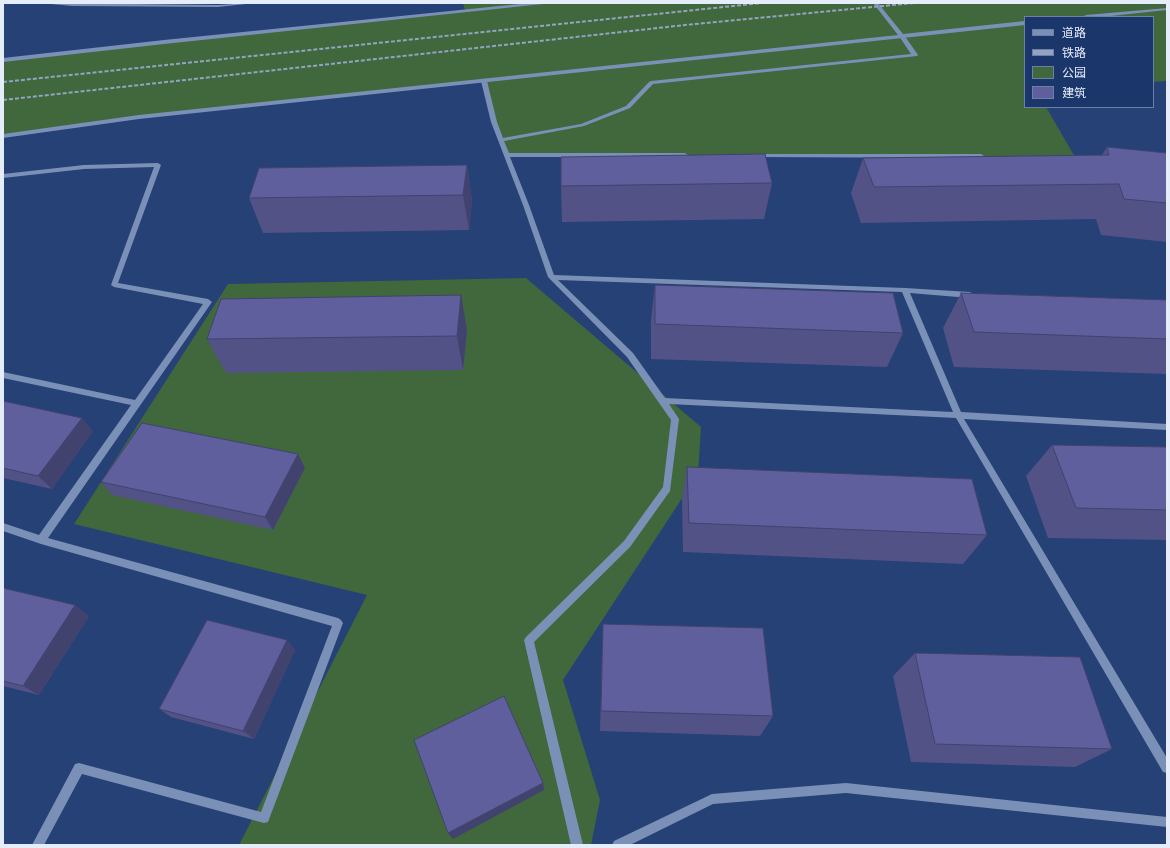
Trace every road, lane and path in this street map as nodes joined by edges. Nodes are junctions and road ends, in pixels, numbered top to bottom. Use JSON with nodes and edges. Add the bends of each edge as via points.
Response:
{"nodes":[{"id":1,"x":51,"y":3,"type":"edge"},
{"id":2,"x":246,"y":3,"type":"edge"},
{"id":3,"x":543,"y":3,"type":"edge"},
{"id":4,"x":875,"y":3,"type":"edge"},
{"id":5,"x":1167,"y":9,"type":"edge"},
{"id":6,"x":1096,"y":16,"type":"edge"},
{"id":7,"x":1024,"y":23,"type":"edge"},
{"id":8,"x":902,"y":36,"type":"junction"},
{"id":9,"x":3,"y":60,"type":"edge"},
{"id":10,"x":484,"y":81,"type":"junction"},
{"id":11,"x":3,"y":136,"type":"edge"},
{"id":12,"x":501,"y":140,"type":"junction"},
{"id":13,"x":506,"y":155,"type":"junction"},
{"id":14,"x":696,"y":156,"type":"edge"},
{"id":15,"x":751,"y":156,"type":"edge"},
{"id":16,"x":988,"y":156,"type":"edge"},
{"id":17,"x":3,"y":176,"type":"edge"},
{"id":18,"x":551,"y":277,"type":"junction"},
{"id":19,"x":906,"y":290,"type":"junction"},
{"id":20,"x":977,"y":295,"type":"edge"},
{"id":21,"x":3,"y":375,"type":"edge"},
{"id":22,"x":662,"y":401,"type":"junction"},
{"id":23,"x":137,"y":403,"type":"junction"},
{"id":24,"x":958,"y":415,"type":"junction"},
{"id":25,"x":1167,"y":427,"type":"edge"},
{"id":26,"x":3,"y":527,"type":"edge"},
{"id":27,"x":41,"y":540,"type":"junction"},
{"id":28,"x":1167,"y":768,"type":"edge"},
{"id":29,"x":1167,"y":822,"type":"edge"},
{"id":30,"x":38,"y":845,"type":"edge"},
{"id":31,"x":577,"y":845,"type":"edge"},
{"id":32,"x":618,"y":845,"type":"edge"}],
"edges":[{"from":1,"to":2,"type":"street","via":[[218,6]]},
{"from":3,"to":9,"type":"street"},
{"from":4,"to":8,"type":"street"},
{"from":5,"to":6,"type":"street"},
{"from":7,"to":8,"type":"street"},
{"from":8,"to":10,"type":"street"},
{"from":8,"to":12,"type":"street","via":[[914,55],[651,83],[628,107],[589,122]]},
{"from":10,"to":11,"type":"street","via":[[147,116]]},
{"from":10,"to":12,"type":"street"},
{"from":12,"to":13,"type":"street"},
{"from":13,"to":14,"type":"street"},
{"from":13,"to":18,"type":"street"},
{"from":15,"to":16,"type":"street"},
{"from":17,"to":23,"type":"street","via":[[84,167],[158,165],[114,285],[208,302]]},
{"from":18,"to":19,"type":"street"},
{"from":18,"to":22,"type":"street","via":[[630,355]]},
{"from":19,"to":20,"type":"street"},
{"from":19,"to":24,"type":"street"},
{"from":21,"to":23,"type":"street"},
{"from":22,"to":24,"type":"street"},
{"from":22,"to":31,"type":"street","via":[[675,418],[667,488],[627,544],[529,640]]},
{"from":23,"to":27,"type":"street"},
{"from":24,"to":25,"type":"street"},
{"from":24,"to":28,"type":"street"},
{"from":26,"to":27,"type":"street"},
{"from":27,"to":30,"type":"street","via":[[338,623],[264,818],[79,768]]},
{"from":29,"to":32,"type":"street","via":[[846,788],[712,799]]}]}
